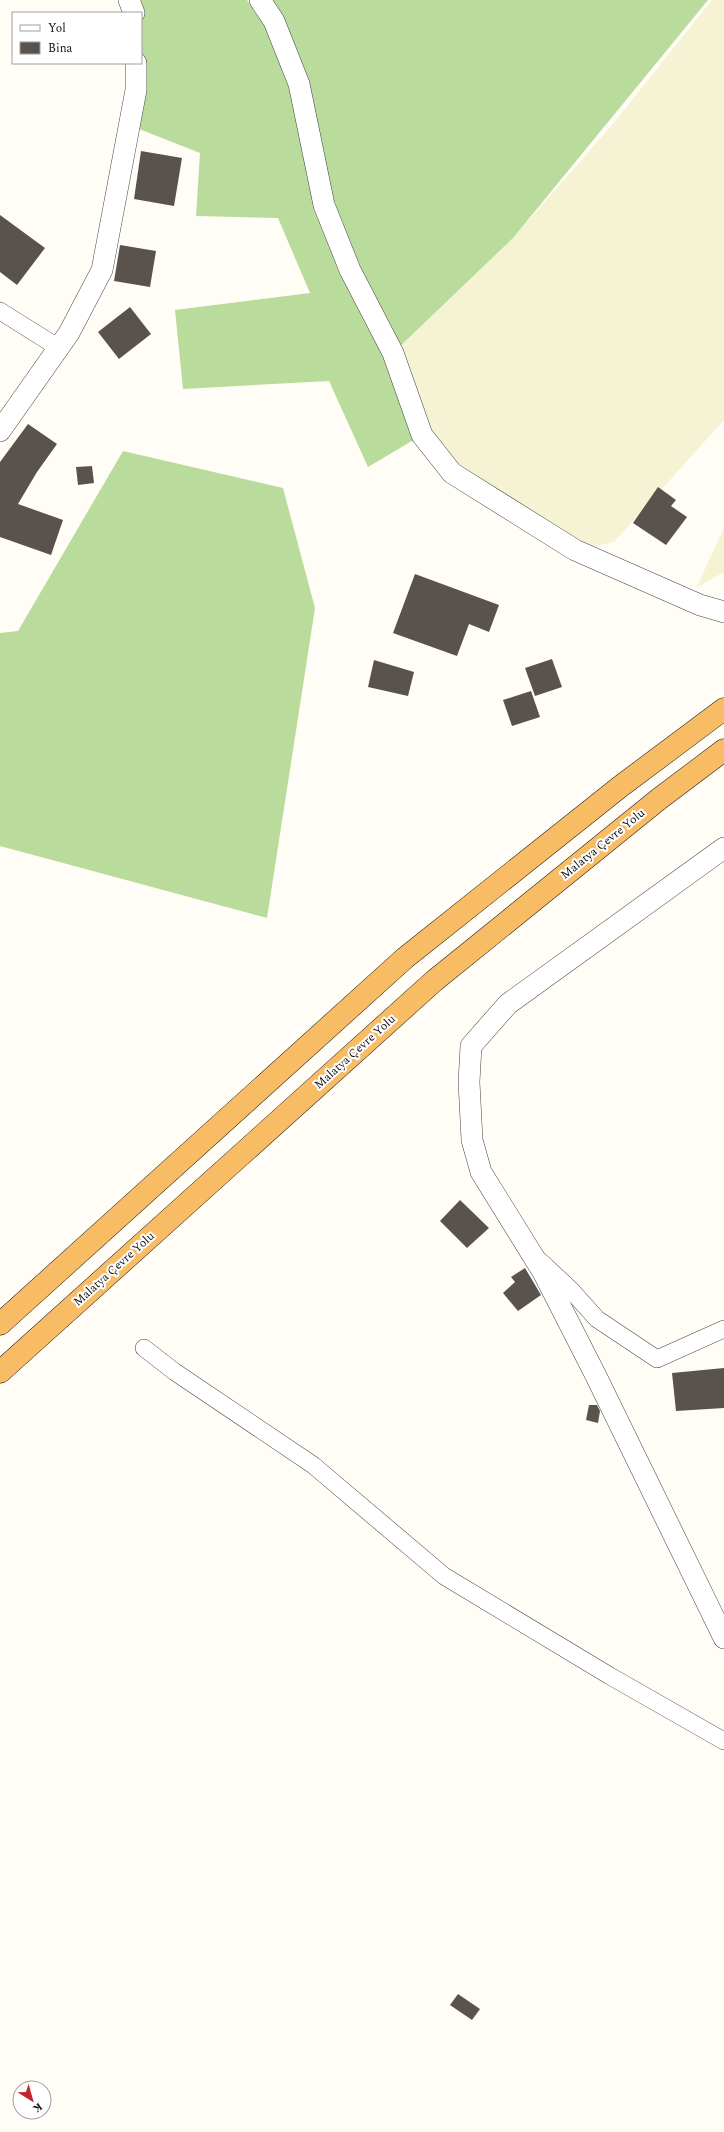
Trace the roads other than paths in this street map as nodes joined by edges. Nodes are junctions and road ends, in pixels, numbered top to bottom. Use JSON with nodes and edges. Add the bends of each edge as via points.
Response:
{"nodes":[{"id":1,"x":129,"y":0,"type":"edge"},
{"id":2,"x":260,"y":0,"type":"edge"},
{"id":3,"x":134,"y":12,"type":"edge"},
{"id":4,"x":136,"y":64,"type":"edge"},
{"id":5,"x":0,"y":311,"type":"edge"},
{"id":6,"x":59,"y":348,"type":"junction"},
{"id":7,"x":0,"y":431,"type":"edge"},
{"id":8,"x":724,"y":612,"type":"edge"},
{"id":9,"x":724,"y":709,"type":"edge"},
{"id":10,"x":724,"y":750,"type":"edge"},
{"id":11,"x":724,"y":848,"type":"edge"},
{"id":12,"x":531,"y":1253,"type":"junction"},
{"id":13,"x":0,"y":1324,"type":"edge"},
{"id":14,"x":724,"y":1329,"type":"edge"},
{"id":15,"x":144,"y":1348,"type":"dead end"},
{"id":16,"x":0,"y":1372,"type":"edge"},
{"id":17,"x":724,"y":1638,"type":"edge"},
{"id":18,"x":724,"y":1741,"type":"edge"}],
"edges":[{"from":1,"to":3,"type":"street"},
{"from":2,"to":8,"type":"street","via":[[274,21],[299,84],[324,204],[350,270],[393,353],[422,435],[452,473],[575,550],[700,605]]},
{"from":4,"to":6,"type":"street","via":[[136,90],[102,270]]},
{"from":5,"to":6,"type":"street"},
{"from":6,"to":7,"type":"street"},
{"from":9,"to":13,"type":"highway","via":[[621,786],[405,958]]},
{"from":10,"to":16,"type":"highway","name":"Malatya Çevre Yolu","via":[[659,799],[434,981]]},
{"from":11,"to":12,"type":"street","via":[[508,1004],[471,1046],[469,1082],[472,1140],[481,1172]]},
{"from":12,"to":14,"type":"street","via":[[570,1289],[597,1319],[657,1359]]},
{"from":12,"to":17,"type":"street","via":[[596,1376]]},
{"from":15,"to":18,"type":"street","via":[[175,1372],[313,1465],[444,1576]]}]}
